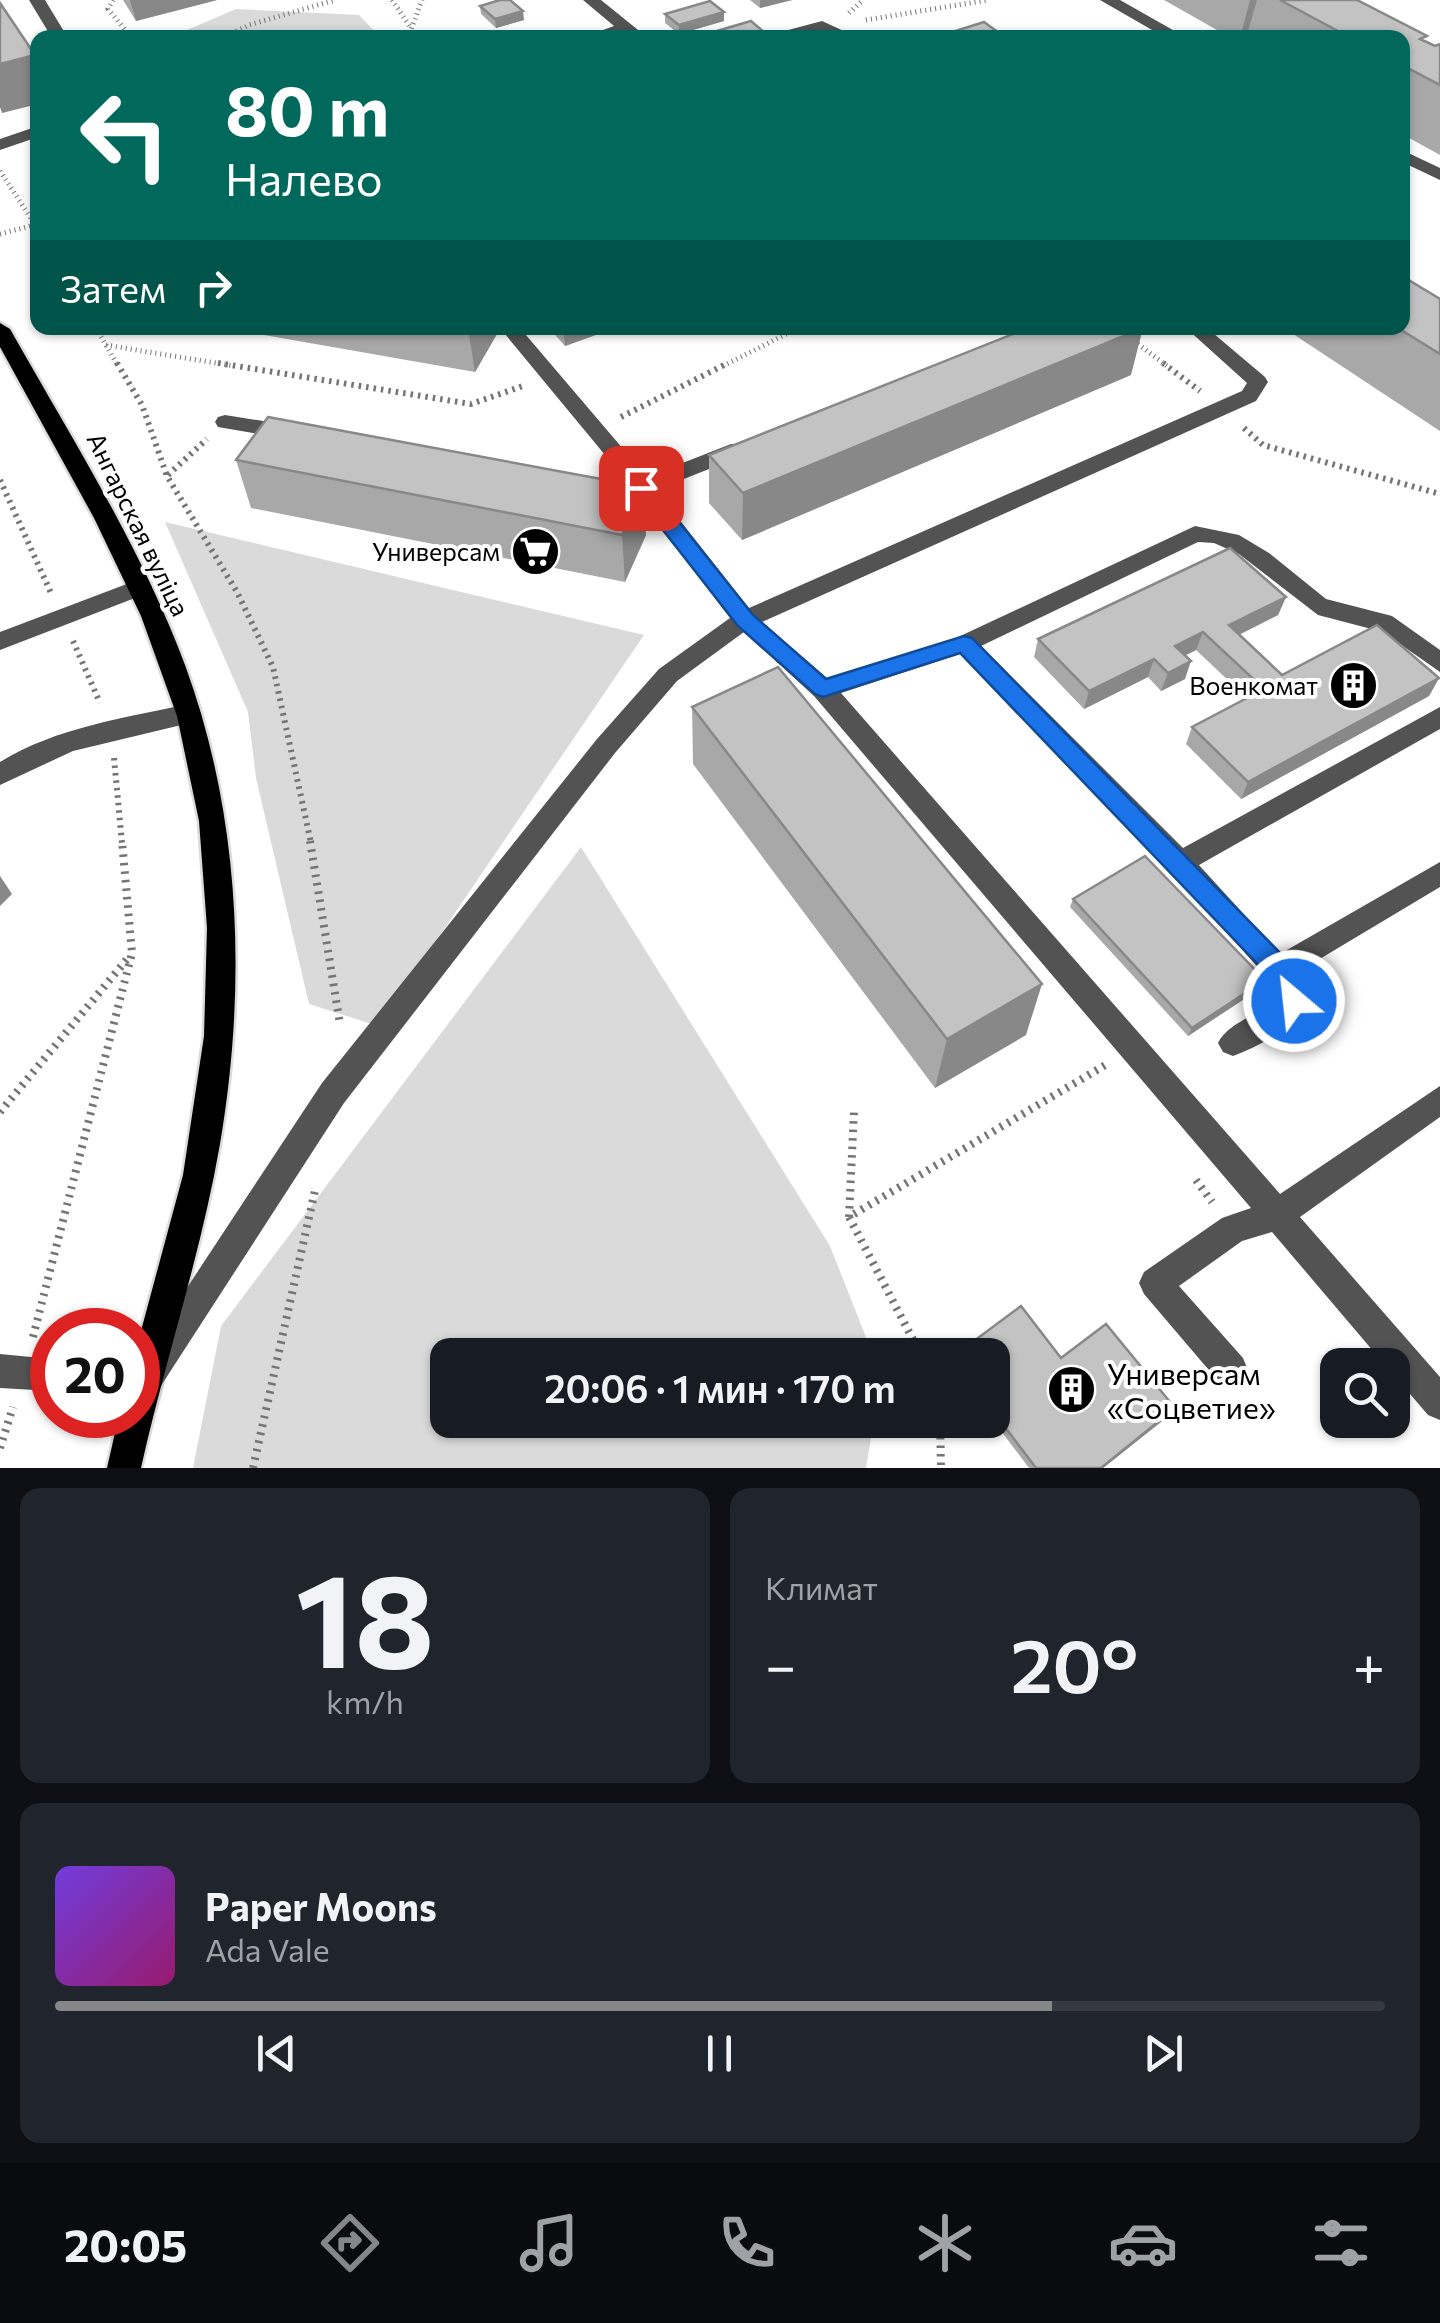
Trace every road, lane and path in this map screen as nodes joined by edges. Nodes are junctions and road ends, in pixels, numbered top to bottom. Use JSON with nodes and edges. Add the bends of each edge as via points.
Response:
{"nodes":[{"id":1,"x":38,"y":0,"type":"edge"},
{"id":2,"x":113,"y":0,"type":"edge"},
{"id":3,"x":335,"y":0,"type":"edge"},
{"id":4,"x":392,"y":0,"type":"edge"},
{"id":5,"x":422,"y":0,"type":"edge"},
{"id":6,"x":590,"y":0,"type":"edge"},
{"id":7,"x":988,"y":0,"type":"edge"},
{"id":8,"x":1108,"y":0,"type":"edge"},
{"id":9,"x":626,"y":26,"type":"junction"},
{"id":10,"x":822,"y":26,"type":"junction"},
{"id":11,"x":411,"y":29,"type":"joint"},
{"id":12,"x":55,"y":30,"type":"edge"},
{"id":13,"x":125,"y":30,"type":"edge"},
{"id":14,"x":239,"y":30,"type":"edge"},
{"id":15,"x":614,"y":30,"type":"edge"},
{"id":16,"x":631,"y":30,"type":"edge"},
{"id":17,"x":803,"y":30,"type":"edge"},
{"id":18,"x":831,"y":30,"type":"edge"},
{"id":19,"x":1164,"y":30,"type":"edge"},
{"id":20,"x":30,"y":134,"type":"edge"},
{"id":21,"x":0,"y":145,"type":"edge"},
{"id":22,"x":1410,"y":159,"type":"edge"},
{"id":23,"x":0,"y":172,"type":"edge"},
{"id":24,"x":1440,"y":175,"type":"edge"},
{"id":25,"x":30,"y":218,"type":"edge"},
{"id":26,"x":30,"y":228,"type":"edge"},
{"id":27,"x":0,"y":234,"type":"edge"},
{"id":28,"x":0,"y":329,"type":"edge"},
{"id":29,"x":100,"y":335,"type":"edge"},
{"id":30,"x":516,"y":335,"type":"edge"},
{"id":31,"x":784,"y":335,"type":"edge"},
{"id":32,"x":1204,"y":335,"type":"edge"},
{"id":33,"x":1132,"y":339,"type":"dead end"},
{"id":34,"x":106,"y":345,"type":"junction"},
{"id":35,"x":553,"y":376,"type":"junction"},
{"id":36,"x":1222,"y":408,"type":"junction"},
{"id":37,"x":225,"y":422,"type":"joint"},
{"id":38,"x":598,"y":429,"type":"junction"},
{"id":39,"x":313,"y":436,"type":"edge"},
{"id":40,"x":752,"y":444,"type":"edge"},
{"id":41,"x":167,"y":476,"type":"junction"},
{"id":42,"x":641,"y":488,"type":"junction"},
{"id":43,"x":1440,"y":494,"type":"edge"},
{"id":44,"x":611,"y":495,"type":"edge"},
{"id":45,"x":140,"y":587,"type":"junction"},
{"id":46,"x":745,"y":620,"type":"junction"},
{"id":47,"x":0,"y":641,"type":"edge"},
{"id":48,"x":964,"y":644,"type":"junction"},
{"id":49,"x":1440,"y":664,"type":"edge"},
{"id":50,"x":823,"y":688,"type":"junction"},
{"id":51,"x":189,"y":714,"type":"junction"},
{"id":52,"x":1440,"y":718,"type":"edge"},
{"id":53,"x":0,"y":775,"type":"edge"},
{"id":54,"x":1180,"y":863,"type":"junction"},
{"id":55,"x":1440,"y":873,"type":"edge"},
{"id":56,"x":1279,"y":969,"type":"junction"},
{"id":57,"x":339,"y":1036,"type":"dead end"},
{"id":58,"x":1233,"y":1043,"type":"dead end"},
{"id":59,"x":1134,"y":1050,"type":"junction"},
{"id":60,"x":1440,"y":1100,"type":"edge"},
{"id":61,"x":854,"y":1110,"type":"dead end"},
{"id":62,"x":0,"y":1112,"type":"edge"},
{"id":63,"x":318,"y":1177,"type":"dead end"},
{"id":64,"x":1276,"y":1215,"type":"junction"},
{"id":65,"x":849,"y":1217,"type":"junction"},
{"id":66,"x":160,"y":1313,"type":"edge"},
{"id":67,"x":912,"y":1338,"type":"edge"},
{"id":68,"x":160,"y":1363,"type":"edge"},
{"id":69,"x":1230,"y":1370,"type":"dead end"},
{"id":70,"x":25,"y":1373,"type":"edge"},
{"id":71,"x":1440,"y":1402,"type":"edge"},
{"id":72,"x":130,"y":1438,"type":"edge"},
{"id":73,"x":940,"y":1438,"type":"edge"},
{"id":74,"x":0,"y":1448,"type":"edge"},
{"id":75,"x":124,"y":1468,"type":"edge"},
{"id":76,"x":253,"y":1468,"type":"edge"},
{"id":77,"x":941,"y":1468,"type":"edge"}],
"edges":[{"from":1,"to":12,"type":"lane"},
{"from":2,"to":13,"type":"path","via":[[108,9]]},
{"from":3,"to":14,"type":"path"},
{"from":4,"to":11,"type":"path"},
{"from":5,"to":11,"type":"path"},
{"from":6,"to":9,"type":"lane"},
{"from":7,"to":10,"type":"path"},
{"from":8,"to":19,"type":"lane"},
{"from":9,"to":15,"type":"lane"},
{"from":9,"to":16,"type":"lane"},
{"from":10,"to":17,"type":"lane"},
{"from":10,"to":18,"type":"lane"},
{"from":20,"to":21,"type":"lane"},
{"from":22,"to":24,"type":"lane"},
{"from":23,"to":25,"type":"path"},
{"from":26,"to":27,"type":"path"},
{"from":28,"to":45,"type":"main road","name":"Ангарская вуліца"},
{"from":29,"to":34,"type":"path"},
{"from":30,"to":35,"type":"lane"},
{"from":31,"to":38,"type":"path"},
{"from":32,"to":36,"type":"lane","via":[[1258,382],[1249,396]]},
{"from":33,"to":36,"type":"path"},
{"from":34,"to":35,"type":"path","via":[[470,404]]},
{"from":34,"to":41,"type":"path","via":[[142,404]]},
{"from":35,"to":38,"type":"lane"},
{"from":36,"to":43,"type":"path","via":[[1263,445]]},
{"from":36,"to":46,"type":"lane"},
{"from":37,"to":39,"type":"lane"},
{"from":37,"to":41,"type":"path"},
{"from":38,"to":42,"type":"lane"},
{"from":40,"to":42,"type":"lane"},
{"from":41,"to":57,"type":"path","via":[[238,592],[273,667],[334,969]]},
{"from":42,"to":44,"type":"lane"},
{"from":42,"to":46,"type":"lane"},
{"from":45,"to":47,"type":"lane"},
{"from":45,"to":51,"type":"main road","name":"Ангарская вуліца"},
{"from":46,"to":50,"type":"lane"},
{"from":46,"to":68,"type":"lane","via":[[668,676],[332,1093]]},
{"from":48,"to":49,"type":"lane","via":[[1209,533],[1232,538],[1319,606],[1389,624]]},
{"from":48,"to":50,"type":"lane"},
{"from":48,"to":54,"type":"lane"},
{"from":50,"to":59,"type":"lane"},
{"from":51,"to":53,"type":"lane","via":[[24,758]]},
{"from":51,"to":66,"type":"main road","name":"Ангарская вуліца","via":[[223,930],[219,1044],[204,1146]]},
{"from":52,"to":54,"type":"lane"},
{"from":54,"to":56,"type":"lane"},
{"from":55,"to":56,"type":"lane"},
{"from":56,"to":58,"type":"lane","via":[[1295,989],[1294,1001]]},
{"from":59,"to":64,"type":"lane"},
{"from":59,"to":65,"type":"path"},
{"from":60,"to":64,"type":"lane"},
{"from":61,"to":65,"type":"path"},
{"from":62,"to":70,"type":"path","via":[[132,954]]},
{"from":63,"to":76,"type":"path"},
{"from":64,"to":69,"type":"lane","via":[[1233,1229],[1155,1283]]},
{"from":64,"to":71,"type":"lane"},
{"from":65,"to":67,"type":"path"},
{"from":70,"to":74,"type":"path"},
{"from":72,"to":75,"type":"main road","name":"Ангарская вуліца"},
{"from":73,"to":77,"type":"path"}]}
